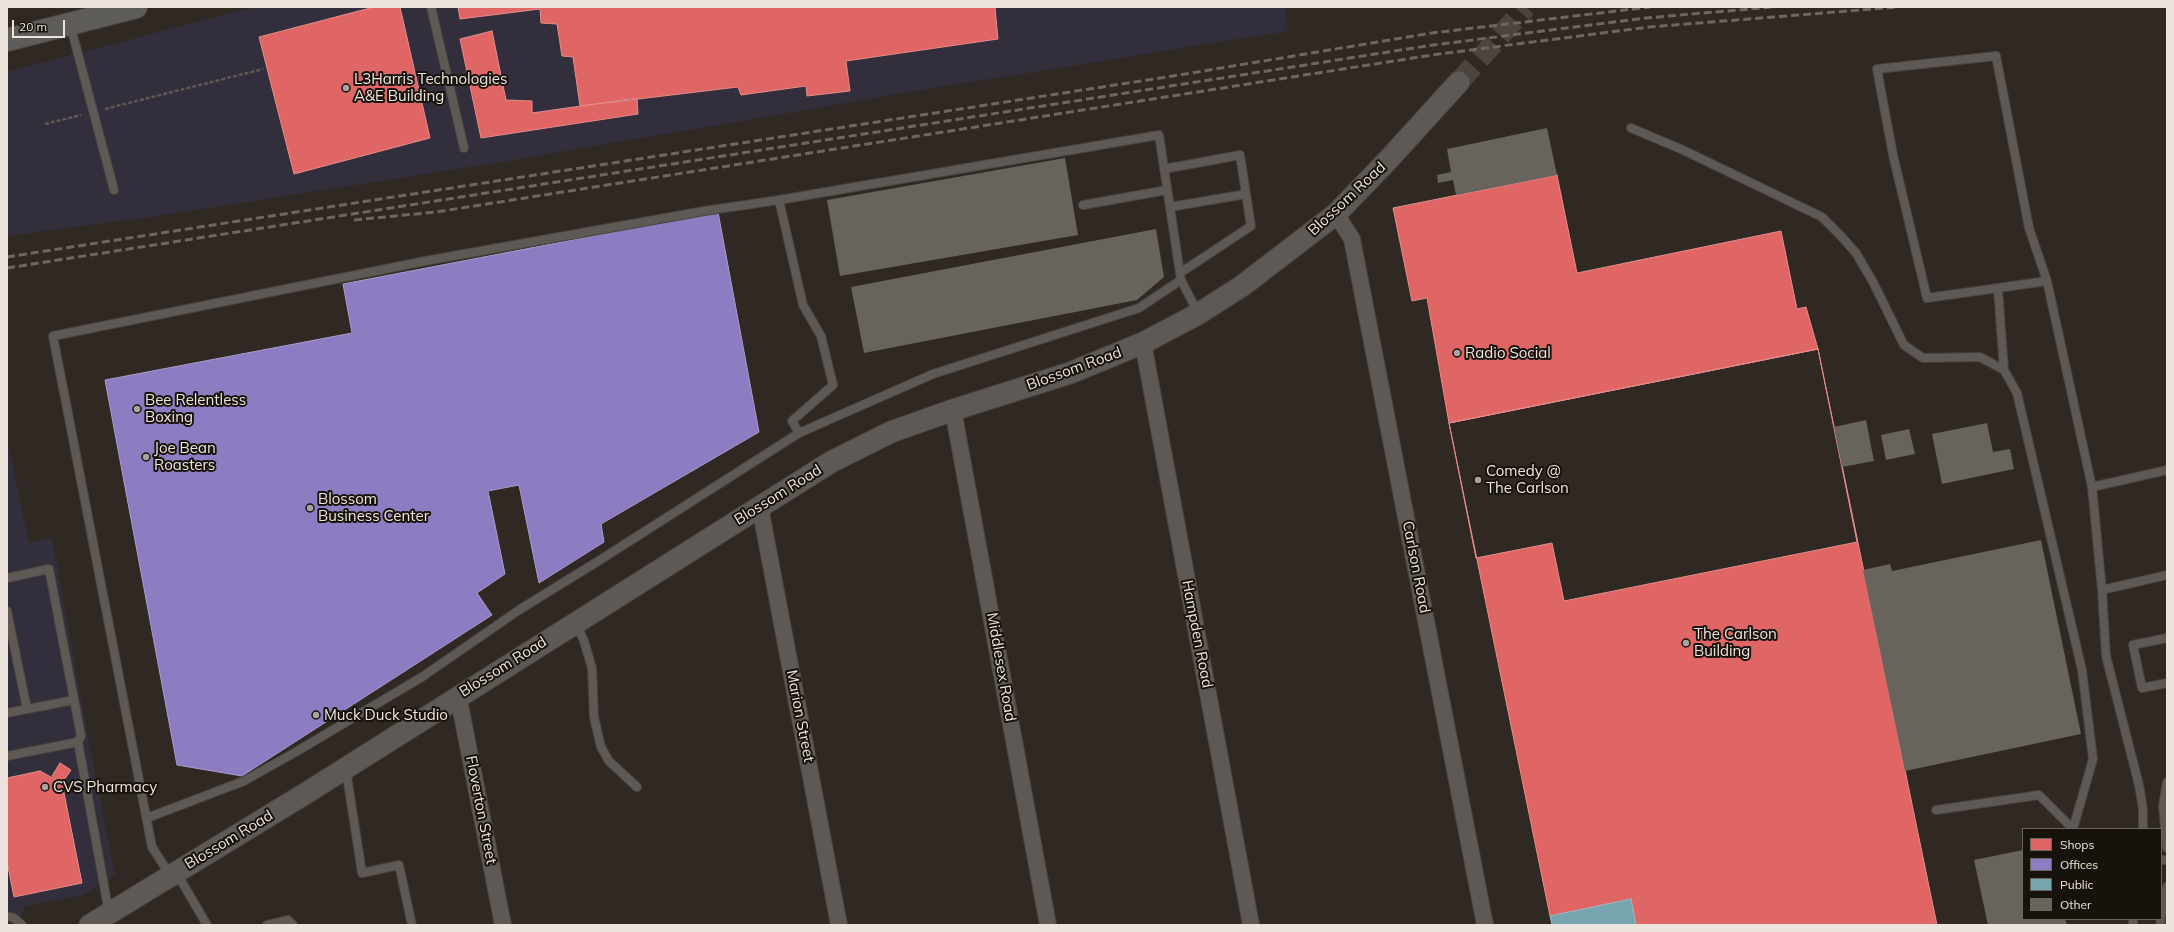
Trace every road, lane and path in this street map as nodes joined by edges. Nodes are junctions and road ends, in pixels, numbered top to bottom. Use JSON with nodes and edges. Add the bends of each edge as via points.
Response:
{"nodes":[{"id":1,"x":136,"y":7,"type":"edge"},
{"id":2,"x":431,"y":7,"type":"edge"},
{"id":3,"x":70,"y":24,"type":"junction"},
{"id":4,"x":7,"y":40,"type":"edge"},
{"id":5,"x":263,"y":69,"type":"dead end"},
{"id":6,"x":1460,"y":82,"type":"tunnel mouth"},
{"id":7,"x":92,"y":112,"type":"junction"},
{"id":8,"x":45,"y":124,"type":"dead end"},
{"id":9,"x":1632,"y":128,"type":"dead end"},
{"id":10,"x":464,"y":148,"type":"dead end"},
{"id":11,"x":1164,"y":169,"type":"junction"},
{"id":12,"x":114,"y":190,"type":"dead end"},
{"id":13,"x":1167,"y":190,"type":"junction"},
{"id":14,"x":1246,"y":194,"type":"junction"},
{"id":15,"x":779,"y":200,"type":"junction"},
{"id":16,"x":1083,"y":205,"type":"dead end"},
{"id":17,"x":1170,"y":207,"type":"junction"},
{"id":18,"x":1336,"y":214,"type":"junction"},
{"id":19,"x":1180,"y":276,"type":"junction"},
{"id":20,"x":2047,"y":281,"type":"junction"},
{"id":21,"x":1998,"y":288,"type":"junction"},
{"id":22,"x":1198,"y":314,"type":"junction"},
{"id":23,"x":1143,"y":343,"type":"junction"},
{"id":24,"x":2004,"y":370,"type":"junction"},
{"id":25,"x":953,"y":410,"type":"junction"},
{"id":26,"x":798,"y":433,"type":"junction"},
{"id":27,"x":2167,"y":470,"type":"edge"},
{"id":28,"x":2092,"y":487,"type":"junction"},
{"id":29,"x":760,"y":507,"type":"junction"},
{"id":30,"x":2167,"y":575,"type":"edge"},
{"id":31,"x":7,"y":578,"type":"edge"},
{"id":32,"x":2102,"y":590,"type":"junction"},
{"id":33,"x":7,"y":611,"type":"edge"},
{"id":34,"x":575,"y":622,"type":"junction"},
{"id":35,"x":2167,"y":638,"type":"edge"},
{"id":36,"x":2167,"y":682,"type":"edge"},
{"id":37,"x":458,"y":695,"type":"junction"},
{"id":38,"x":74,"y":700,"type":"junction"},
{"id":39,"x":27,"y":709,"type":"junction"},
{"id":40,"x":7,"y":713,"type":"edge"},
{"id":41,"x":78,"y":742,"type":"junction"},
{"id":42,"x":7,"y":756,"type":"edge"},
{"id":43,"x":346,"y":768,"type":"junction"},
{"id":44,"x":2167,"y":782,"type":"edge"},
{"id":45,"x":637,"y":787,"type":"dead end"},
{"id":46,"x":1936,"y":810,"type":"dead end"},
{"id":47,"x":146,"y":818,"type":"junction"},
{"id":48,"x":2072,"y":828,"type":"edge"},
{"id":49,"x":2073,"y":828,"type":"edge"},
{"id":50,"x":2143,"y":828,"type":"edge"},
{"id":51,"x":2167,"y":848,"type":"edge"},
{"id":52,"x":173,"y":873,"type":"junction"},
{"id":53,"x":2167,"y":887,"type":"edge"},
{"id":54,"x":109,"y":913,"type":"junction"},
{"id":55,"x":2162,"y":913,"type":"edge"},
{"id":56,"x":7,"y":916,"type":"edge"},
{"id":57,"x":22,"y":925,"type":"edge"},
{"id":58,"x":90,"y":925,"type":"edge"},
{"id":59,"x":207,"y":925,"type":"edge"},
{"id":60,"x":267,"y":925,"type":"edge"},
{"id":61,"x":293,"y":925,"type":"edge"},
{"id":62,"x":412,"y":925,"type":"edge"},
{"id":63,"x":503,"y":925,"type":"edge"},
{"id":64,"x":839,"y":925,"type":"edge"},
{"id":65,"x":1048,"y":925,"type":"edge"},
{"id":66,"x":1251,"y":925,"type":"edge"},
{"id":67,"x":1485,"y":925,"type":"edge"}],
"edges":[{"from":1,"to":3,"type":"main road"},
{"from":2,"to":10,"type":"lane"},
{"from":3,"to":4,"type":"main road"},
{"from":3,"to":7,"type":"lane"},
{"from":5,"to":7,"type":"path"},
{"from":6,"to":18,"type":"street","name":"Blossom Road"},
{"from":7,"to":8,"type":"path"},
{"from":7,"to":12,"type":"lane"},
{"from":9,"to":24,"type":"lane","via":[[1822,218],[1856,253],[1904,346],[1923,358],[1980,357]]},
{"from":11,"to":13,"type":"lane"},
{"from":11,"to":14,"type":"lane","via":[[1240,155]]},
{"from":11,"to":15,"type":"lane","via":[[1158,135]]},
{"from":13,"to":16,"type":"lane"},
{"from":13,"to":17,"type":"lane"},
{"from":14,"to":17,"type":"lane"},
{"from":14,"to":19,"type":"lane","via":[[1252,226]]},
{"from":15,"to":26,"type":"lane","via":[[803,305],[821,336],[833,385],[792,420]]},
{"from":15,"to":47,"type":"lane","via":[[425,261],[53,336]]},
{"from":17,"to":19,"type":"lane"},
{"from":18,"to":22,"type":"street","name":"Blossom Road","via":[[1248,282]]},
{"from":18,"to":67,"type":"street","name":"Carlson Road","via":[[1352,240]]},
{"from":19,"to":22,"type":"lane"},
{"from":19,"to":26,"type":"lane","via":[[1140,308],[933,374]]},
{"from":20,"to":21,"type":"lane"},
{"from":20,"to":21,"type":"lane","via":[[2029,228],[1996,56],[1877,69],[1893,155],[1927,298]]},
{"from":20,"to":28,"type":"lane"},
{"from":21,"to":24,"type":"lane"},
{"from":22,"to":23,"type":"street","name":"Blossom Road"},
{"from":23,"to":25,"type":"street","name":"Blossom Road","via":[[1070,373]]},
{"from":23,"to":66,"type":"street","name":"Hampden Road"},
{"from":24,"to":49,"type":"lane","via":[[2017,393],[2082,670],[2093,759]]},
{"from":25,"to":29,"type":"street","name":"Blossom Road","via":[[891,432],[831,462]]},
{"from":25,"to":65,"type":"street","name":"Middlesex Road"},
{"from":26,"to":47,"type":"lane","via":[[519,610],[422,676],[294,753],[244,781]]},
{"from":27,"to":28,"type":"lane"},
{"from":28,"to":32,"type":"lane"},
{"from":29,"to":34,"type":"street","name":"Blossom Road"},
{"from":29,"to":64,"type":"street","name":"Marion Street"},
{"from":30,"to":32,"type":"lane"},
{"from":31,"to":38,"type":"lane","via":[[49,570]]},
{"from":32,"to":50,"type":"lane","via":[[2106,656],[2139,784],[2144,809]]},
{"from":33,"to":39,"type":"lane"},
{"from":34,"to":37,"type":"street","name":"Blossom Road"},
{"from":34,"to":45,"type":"lane","via":[[592,668],[594,717],[601,747],[609,761]]},
{"from":35,"to":36,"type":"lane","via":[[2133,645],[2142,688]]},
{"from":37,"to":43,"type":"street","name":"Blossom Road"},
{"from":37,"to":63,"type":"street","name":"Floverton Street"},
{"from":38,"to":39,"type":"lane"},
{"from":38,"to":41,"type":"lane","via":[[81,736]]},
{"from":39,"to":40,"type":"lane"},
{"from":41,"to":42,"type":"lane"},
{"from":41,"to":54,"type":"lane"},
{"from":43,"to":52,"type":"street","name":"Blossom Road"},
{"from":43,"to":62,"type":"lane","via":[[362,873],[399,865]]},
{"from":44,"to":51,"type":"lane","via":[[2163,806]]},
{"from":46,"to":48,"type":"lane","via":[[2039,795]]},
{"from":47,"to":52,"type":"lane","via":[[152,847]]},
{"from":52,"to":54,"type":"street","name":"Blossom Road"},
{"from":52,"to":59,"type":"lane"},
{"from":53,"to":55,"type":"lane"},
{"from":54,"to":58,"type":"street","name":"Blossom Road"},
{"from":56,"to":57,"type":"lane"},
{"from":60,"to":61,"type":"lane","via":[[288,920]]}]}
